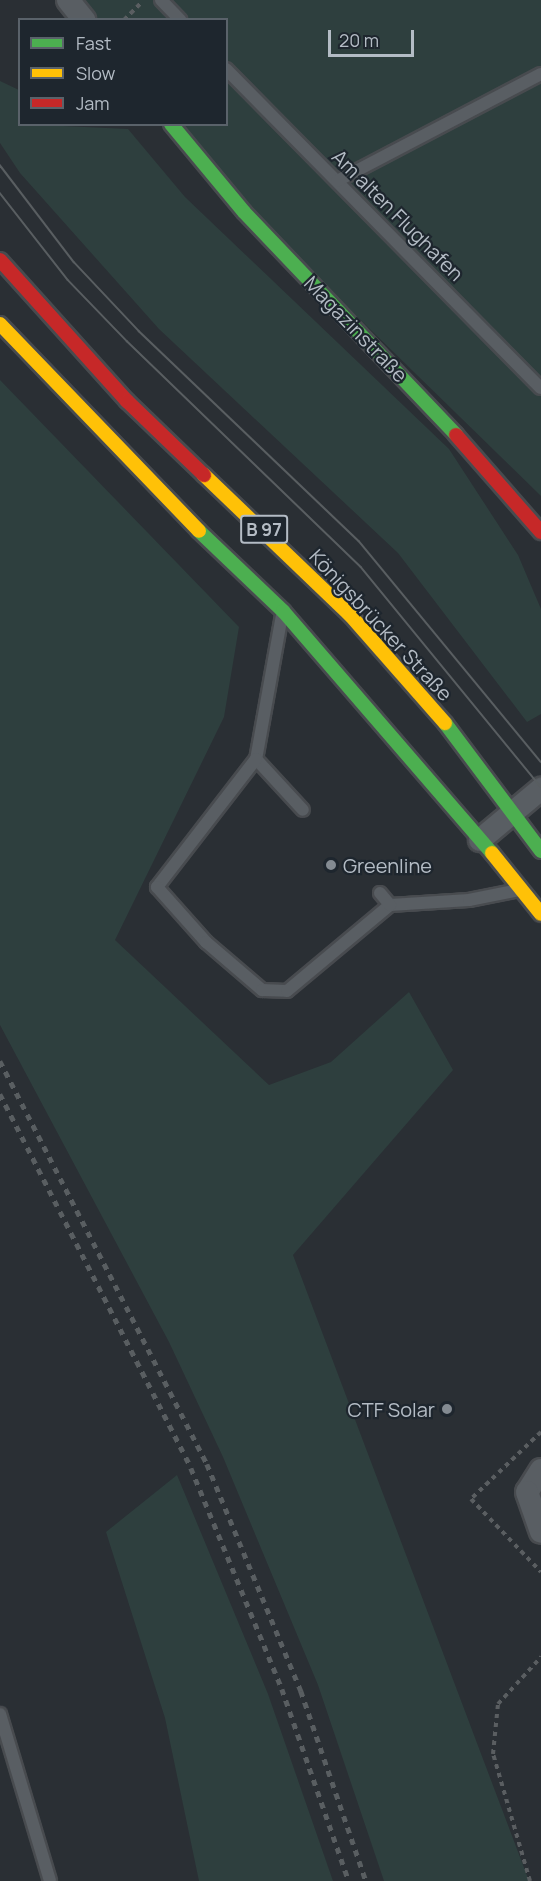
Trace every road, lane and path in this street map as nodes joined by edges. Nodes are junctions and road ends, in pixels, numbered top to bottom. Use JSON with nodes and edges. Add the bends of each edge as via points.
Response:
{"nodes":[{"id":1,"x":68,"y":0,"type":"edge"},
{"id":2,"x":144,"y":0,"type":"edge"},
{"id":3,"x":161,"y":0,"type":"edge"},
{"id":4,"x":82,"y":18,"type":"edge"},
{"id":5,"x":126,"y":18,"type":"edge"},
{"id":6,"x":178,"y":18,"type":"edge"},
{"id":7,"x":228,"y":71,"type":"edge"},
{"id":8,"x":541,"y":74,"type":"edge"},
{"id":9,"x":173,"y":126,"type":"edge"},
{"id":10,"x":337,"y":181,"type":"junction"},
{"id":11,"x":0,"y":260,"type":"edge"},
{"id":12,"x":0,"y":324,"type":"edge"},
{"id":13,"x":541,"y":388,"type":"edge"},
{"id":14,"x":541,"y":532,"type":"edge"},
{"id":15,"x":283,"y":611,"type":"junction"},
{"id":16,"x":256,"y":759,"type":"junction"},
{"id":17,"x":541,"y":789,"type":"edge"},
{"id":18,"x":303,"y":810,"type":"dead end"},
{"id":19,"x":513,"y":813,"type":"junction"},
{"id":20,"x":480,"y":840,"type":"junction"},
{"id":21,"x":541,"y":851,"type":"edge"},
{"id":22,"x":520,"y":890,"type":"junction"},
{"id":23,"x":380,"y":894,"type":"dead end"},
{"id":24,"x":390,"y":905,"type":"junction"},
{"id":25,"x":541,"y":914,"type":"edge"},
{"id":26,"x":541,"y":1470,"type":"edge"},
{"id":27,"x":541,"y":1532,"type":"edge"},
{"id":28,"x":541,"y":1657,"type":"edge"},
{"id":29,"x":0,"y":1714,"type":"edge"},
{"id":30,"x":50,"y":1881,"type":"edge"},
{"id":31,"x":530,"y":1881,"type":"edge"}],
"edges":[{"from":1,"to":4,"type":"street"},
{"from":2,"to":5,"type":"path"},
{"from":3,"to":6,"type":"lane"},
{"from":7,"to":10,"type":"lane","name":"Am alten Flughafen"},
{"from":8,"to":10,"type":"lane"},
{"from":9,"to":14,"type":"main road","name":"Magazinstraße","via":[[244,212],[519,501]]},
{"from":10,"to":13,"type":"lane","name":"Am alten Flughafen"},
{"from":11,"to":19,"type":"main road","name":"Königsbrücker Straße","number":"B 97","via":[[127,401],[350,615],[443,720]]},
{"from":12,"to":15,"type":"main road","number":"B 97","via":[[156,489]]},
{"from":15,"to":16,"type":"lane"},
{"from":15,"to":20,"type":"main road","number":"B 97","via":[[432,777]]},
{"from":16,"to":18,"type":"lane"},
{"from":16,"to":24,"type":"lane","via":[[157,887],[206,942],[262,990],[287,991]]},
{"from":17,"to":19,"type":"street"},
{"from":19,"to":20,"type":"street"},
{"from":19,"to":21,"type":"main road","name":"Königsbrücker Straße","number":"B 97"},
{"from":20,"to":22,"type":"main road","number":"B 97"},
{"from":22,"to":24,"type":"lane","via":[[469,900]]},
{"from":22,"to":25,"type":"main road","number":"B 97"},
{"from":23,"to":24,"type":"lane"},
{"from":26,"to":27,"type":"street","via":[[527,1492]]},
{"from":28,"to":31,"type":"path","via":[[498,1704],[493,1754]]},
{"from":29,"to":30,"type":"lane"}]}
